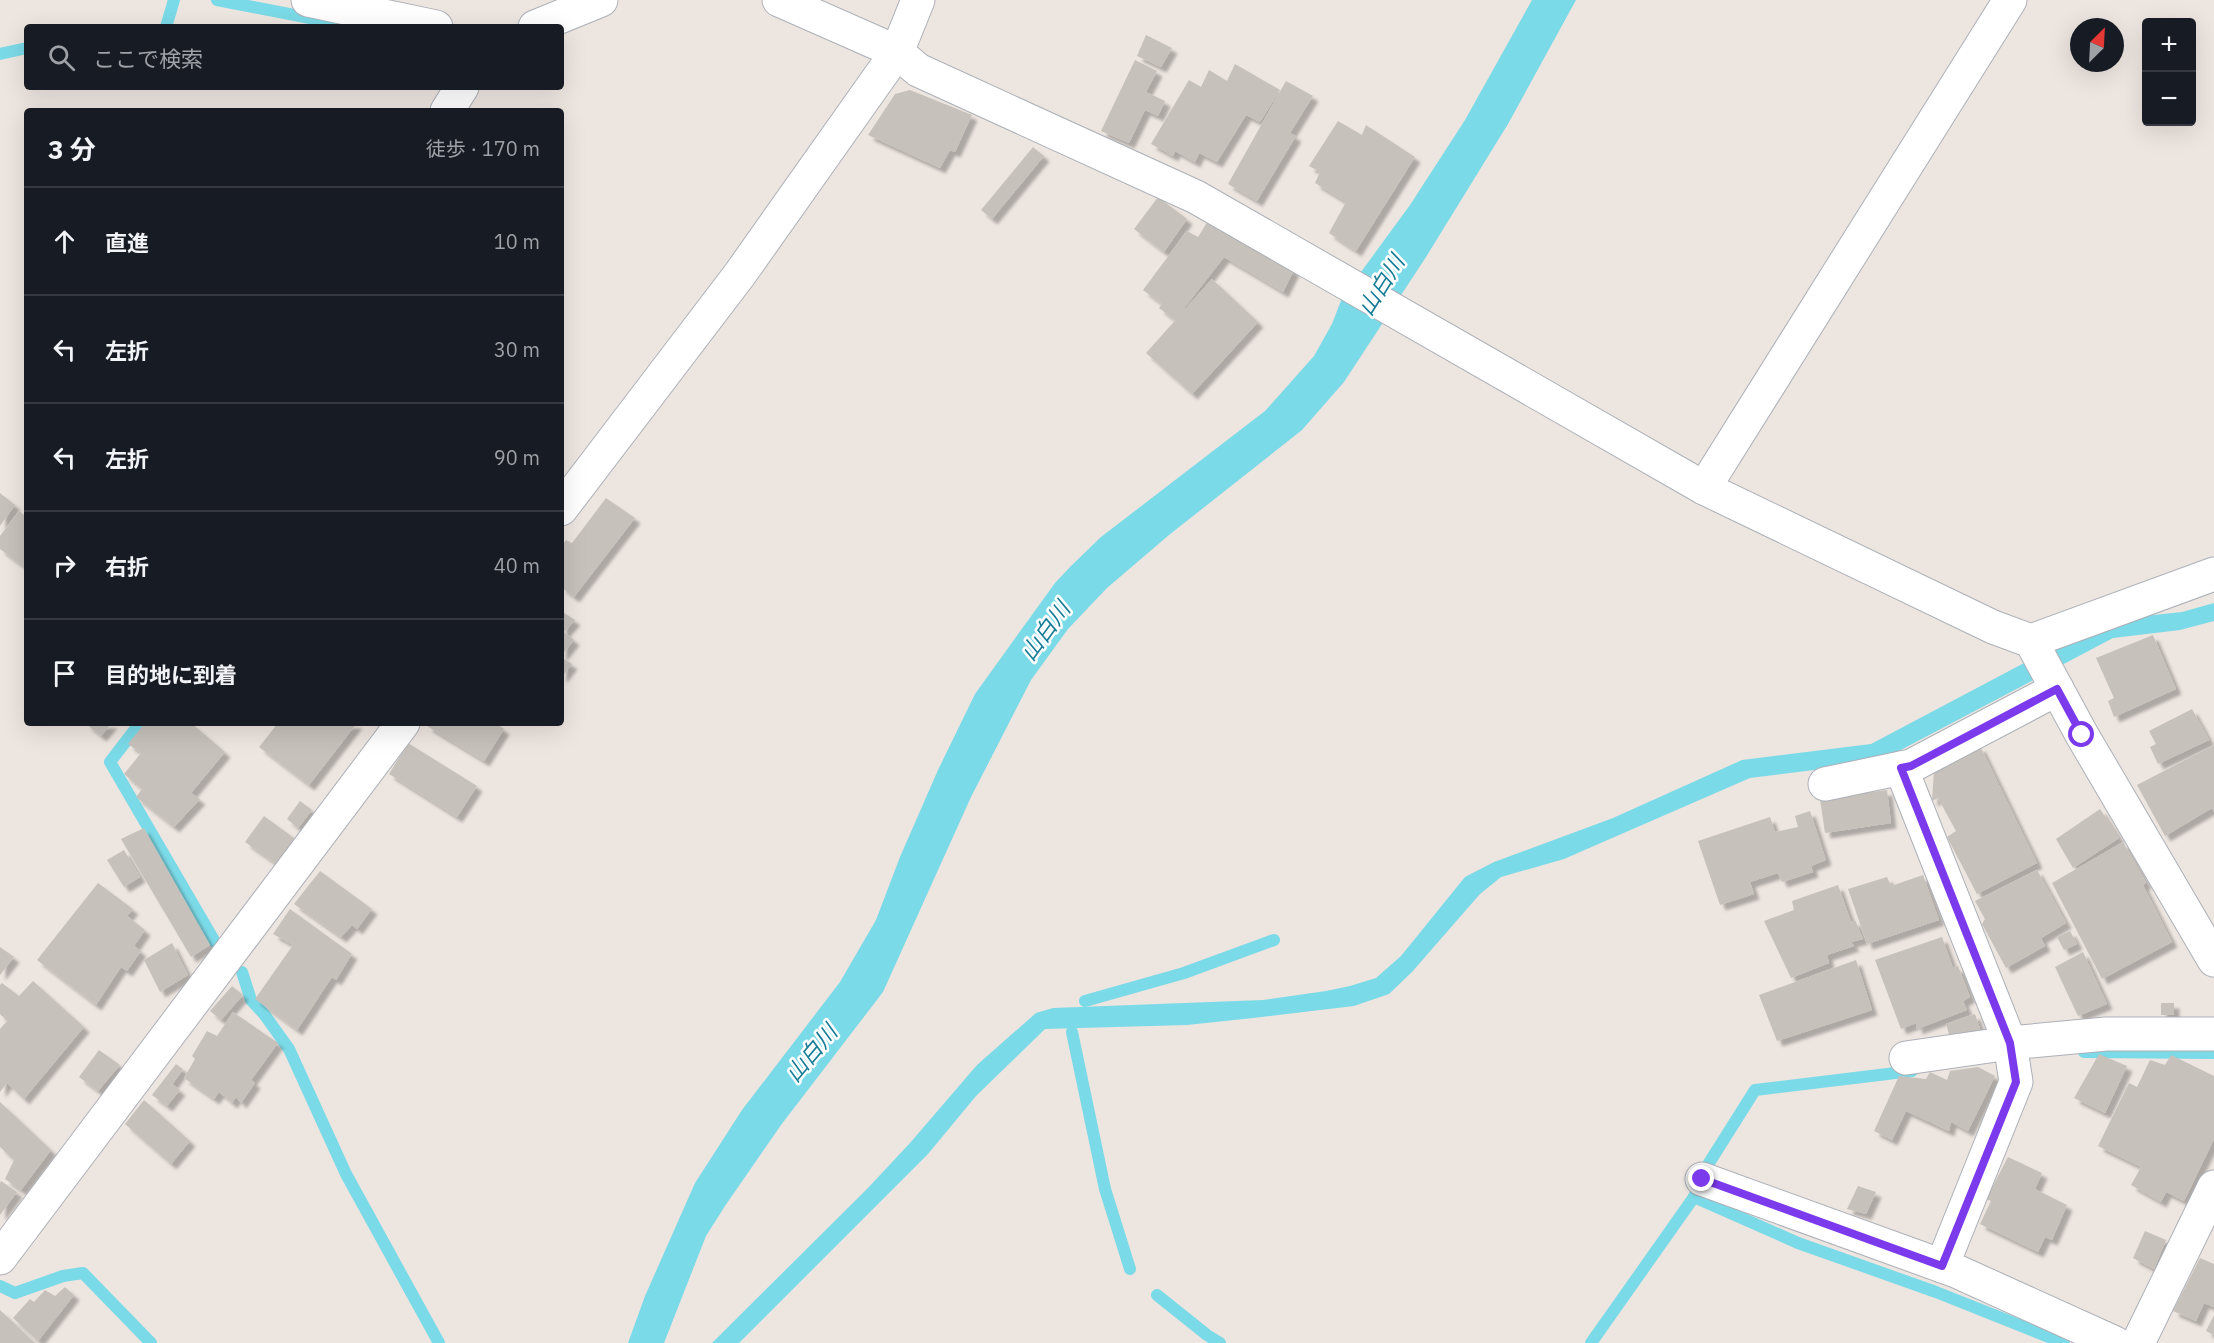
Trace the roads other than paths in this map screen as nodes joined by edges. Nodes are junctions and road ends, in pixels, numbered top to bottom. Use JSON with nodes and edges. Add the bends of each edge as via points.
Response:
{"nodes":[{"id":1,"x":308,"y":0,"type":"edge"},
{"id":2,"x":601,"y":0,"type":"edge"},
{"id":3,"x":778,"y":0,"type":"edge"},
{"id":4,"x":918,"y":0,"type":"edge"},
{"id":5,"x":2010,"y":0,"type":"edge"},
{"id":6,"x":422,"y":24,"type":"edge"},
{"id":7,"x":542,"y":24,"type":"edge"},
{"id":8,"x":897,"y":52,"type":"junction"},
{"id":9,"x":460,"y":90,"type":"edge"},
{"id":10,"x":449,"y":108,"type":"edge"},
{"id":11,"x":1704,"y":488,"type":"junction"},
{"id":12,"x":564,"y":505,"type":"edge"},
{"id":13,"x":2214,"y":574,"type":"edge"},
{"id":14,"x":2044,"y":665,"type":"junction"},
{"id":15,"x":401,"y":726,"type":"edge"},
{"id":16,"x":1901,"y":768,"type":"junction"},
{"id":17,"x":1825,"y":784,"type":"dead end"},
{"id":18,"x":2211,"y":948,"type":"edge"},
{"id":19,"x":2214,"y":1034,"type":"edge"},
{"id":20,"x":2010,"y":1043,"type":"junction"},
{"id":21,"x":1906,"y":1058,"type":"dead end"},
{"id":22,"x":1702,"y":1179,"type":"dead end"},
{"id":23,"x":2214,"y":1187,"type":"edge"},
{"id":24,"x":0,"y":1258,"type":"edge"},
{"id":25,"x":1942,"y":1266,"type":"junction"},
{"id":26,"x":2115,"y":1343,"type":"edge"},
{"id":27,"x":2138,"y":1343,"type":"edge"}],
"edges":[{"from":1,"to":6,"type":"street"},
{"from":2,"to":7,"type":"street"},
{"from":3,"to":8,"type":"street"},
{"from":4,"to":8,"type":"street"},
{"from":5,"to":11,"type":"street"},
{"from":8,"to":11,"type":"street","via":[[918,70],[1196,197]]},
{"from":8,"to":12,"type":"street","via":[[740,274]]},
{"from":9,"to":10,"type":"street"},
{"from":11,"to":14,"type":"street","via":[[1993,627]]},
{"from":13,"to":14,"type":"street"},
{"from":14,"to":16,"type":"street","via":[[1911,766]]},
{"from":14,"to":18,"type":"street"},
{"from":15,"to":24,"type":"street"},
{"from":16,"to":17,"type":"street"},
{"from":16,"to":20,"type":"street"},
{"from":19,"to":20,"type":"street","via":[[2106,1034]]},
{"from":20,"to":21,"type":"street"},
{"from":20,"to":25,"type":"street","via":[[2016,1082]]},
{"from":22,"to":25,"type":"street"},
{"from":23,"to":27,"type":"street"},
{"from":25,"to":26,"type":"street"}]}
